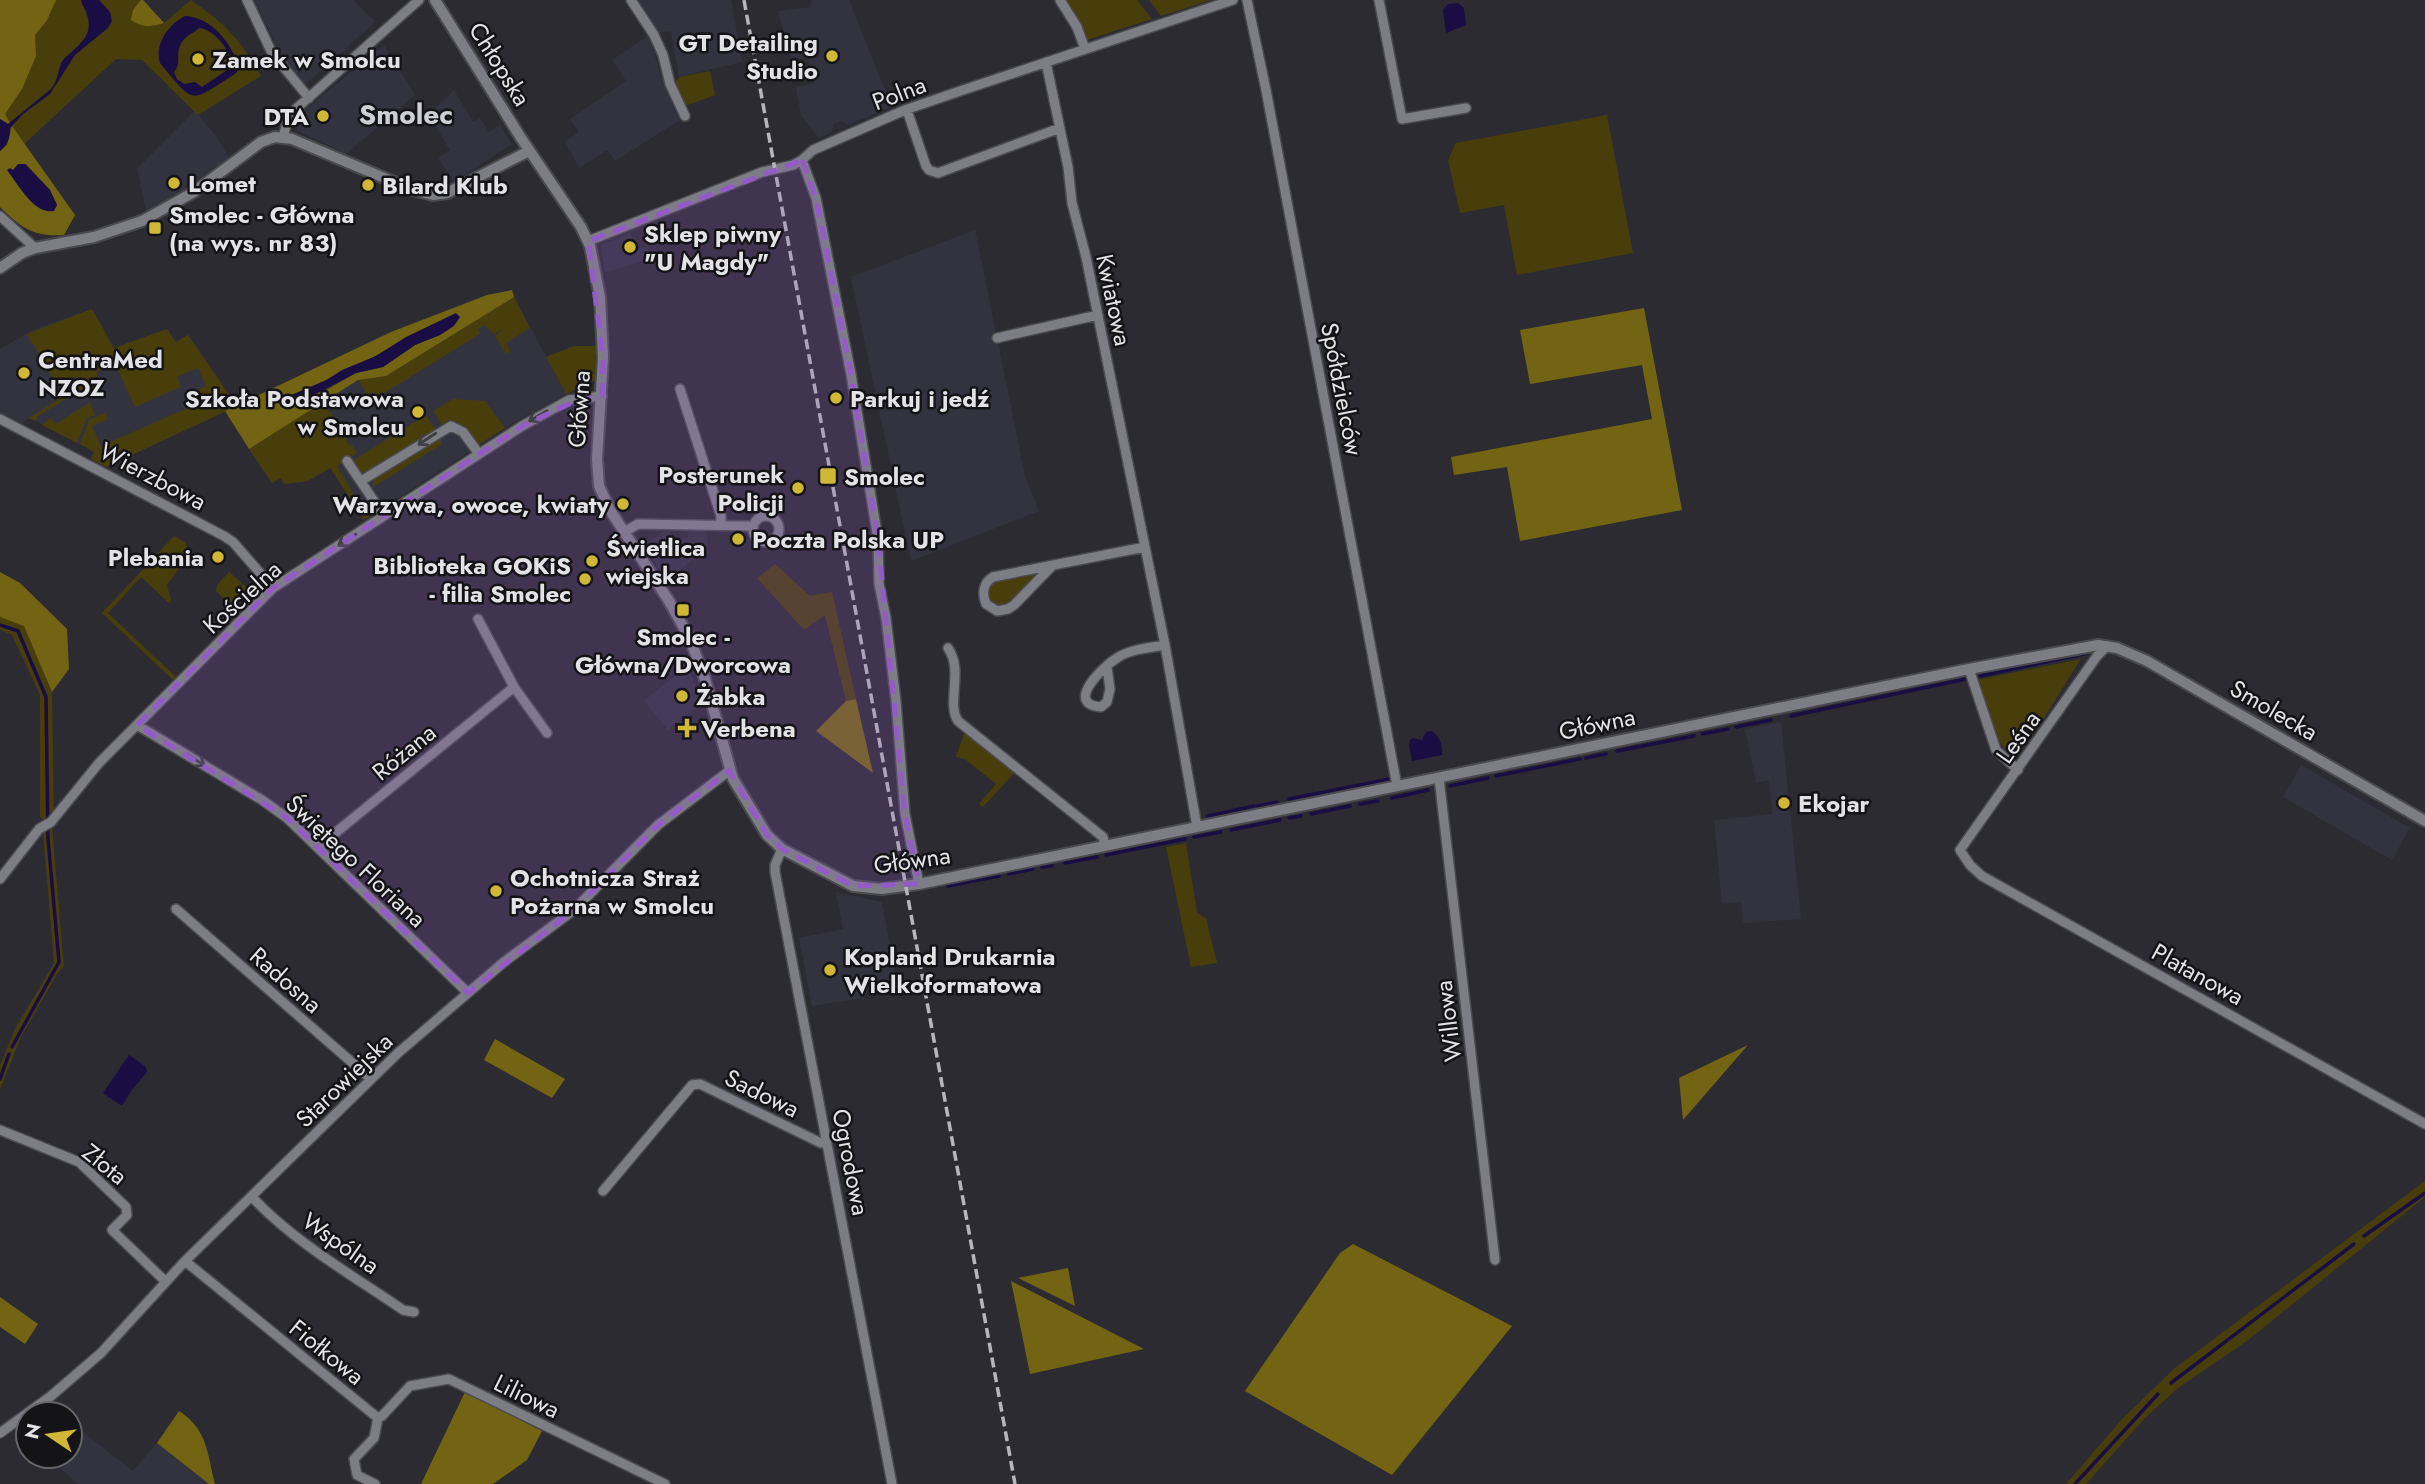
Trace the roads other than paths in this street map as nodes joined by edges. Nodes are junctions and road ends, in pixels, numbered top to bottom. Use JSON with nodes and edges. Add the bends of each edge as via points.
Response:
{"nodes":[{"id":1,"x":247,"y":0,"type":"edge"},
{"id":2,"x":419,"y":0,"type":"edge"},
{"id":3,"x":435,"y":0,"type":"edge"},
{"id":4,"x":631,"y":0,"type":"edge"},
{"id":5,"x":1060,"y":0,"type":"edge"},
{"id":6,"x":1233,"y":0,"type":"edge"},
{"id":7,"x":1247,"y":0,"type":"edge"},
{"id":8,"x":1379,"y":0,"type":"edge"},
{"id":9,"x":1085,"y":49,"type":"junction"},
{"id":10,"x":1046,"y":62,"type":"junction"},
{"id":11,"x":309,"y":98,"type":"junction"},
{"id":12,"x":1466,"y":108,"type":"dead end"},
{"id":13,"x":907,"y":110,"type":"junction"},
{"id":14,"x":685,"y":116,"type":"dead end"},
{"id":15,"x":1060,"y":128,"type":"junction"},
{"id":16,"x":283,"y":137,"type":"junction"},
{"id":17,"x":529,"y":151,"type":"junction"},
{"id":18,"x":802,"y":160,"type":"junction"},
{"id":19,"x":0,"y":216,"type":"edge"},
{"id":20,"x":588,"y":241,"type":"junction"},
{"id":21,"x":35,"y":248,"type":"junction"},
{"id":22,"x":0,"y":268,"type":"edge"},
{"id":23,"x":1098,"y":315,"type":"junction"},
{"id":24,"x":997,"y":338,"type":"dead end"},
{"id":25,"x":680,"y":390,"type":"dead end"},
{"id":26,"x":602,"y":396,"type":"junction"},
{"id":27,"x":0,"y":419,"type":"edge"},
{"id":28,"x":479,"y":454,"type":"junction"},
{"id":29,"x":347,"y":461,"type":"dead end"},
{"id":30,"x":361,"y":481,"type":"junction"},
{"id":31,"x":384,"y":516,"type":"junction"},
{"id":32,"x":722,"y":525,"type":"junction"},
{"id":33,"x":753,"y":526,"type":"dead end"},
{"id":34,"x":624,"y":532,"type":"junction"},
{"id":35,"x":1145,"y":547,"type":"junction"},
{"id":36,"x":1052,"y":566,"type":"junction"},
{"id":37,"x":273,"y":588,"type":"junction"},
{"id":38,"x":478,"y":619,"type":"dead end"},
{"id":39,"x":1165,"y":645,"type":"junction"},
{"id":40,"x":2103,"y":646,"type":"junction"},
{"id":41,"x":948,"y":648,"type":"dead end"},
{"id":42,"x":1107,"y":667,"type":"dead end"},
{"id":43,"x":1969,"y":669,"type":"junction"},
{"id":44,"x":514,"y":687,"type":"junction"},
{"id":45,"x":137,"y":725,"type":"junction"},
{"id":46,"x":547,"y":733,"type":"dead end"},
{"id":47,"x":729,"y":771,"type":"junction"},
{"id":48,"x":2018,"y":771,"type":"junction"},
{"id":49,"x":1439,"y":778,"type":"junction"},
{"id":50,"x":1397,"y":786,"type":"junction"},
{"id":51,"x":2425,"y":821,"type":"edge"},
{"id":52,"x":1197,"y":827,"type":"junction"},
{"id":53,"x":1105,"y":846,"type":"junction"},
{"id":54,"x":318,"y":847,"type":"junction"},
{"id":55,"x":782,"y":849,"type":"junction"},
{"id":56,"x":1960,"y":850,"type":"joint"},
{"id":57,"x":0,"y":879,"type":"edge"},
{"id":58,"x":919,"y":884,"type":"junction"},
{"id":59,"x":176,"y":909,"type":"dead end"},
{"id":60,"x":468,"y":993,"type":"junction"},
{"id":61,"x":371,"y":1079,"type":"junction"},
{"id":62,"x":2425,"y":1124,"type":"edge"},
{"id":63,"x":0,"y":1130,"type":"edge"},
{"id":64,"x":827,"y":1142,"type":"junction"},
{"id":65,"x":603,"y":1191,"type":"dead end"},
{"id":66,"x":252,"y":1197,"type":"junction"},
{"id":67,"x":1495,"y":1260,"type":"dead end"},
{"id":68,"x":185,"y":1261,"type":"junction"},
{"id":69,"x":165,"y":1281,"type":"junction"},
{"id":70,"x":414,"y":1312,"type":"dead end"},
{"id":71,"x":378,"y":1418,"type":"junction"},
{"id":72,"x":0,"y":1433,"type":"edge"},
{"id":73,"x":375,"y":1484,"type":"edge"},
{"id":74,"x":665,"y":1484,"type":"edge"},
{"id":75,"x":892,"y":1484,"type":"edge"}],
"edges":[{"from":1,"to":11,"type":"street","via":[[272,53]]},
{"from":2,"to":11,"type":"street"},
{"from":3,"to":17,"type":"street","name":"Chłopska"},
{"from":4,"to":14,"type":"street","via":[[654,35]]},
{"from":5,"to":9,"type":"street"},
{"from":6,"to":9,"type":"street","name":"Polna"},
{"from":7,"to":50,"type":"street","name":"Spółdzielców"},
{"from":8,"to":12,"type":"street","via":[[1402,119]]},
{"from":9,"to":10,"type":"street","name":"Polna"},
{"from":10,"to":13,"type":"street","name":"Polna"},
{"from":10,"to":15,"type":"street","name":"Kwiatowa"},
{"from":11,"to":16,"type":"street","via":[[289,115]]},
{"from":13,"to":15,"type":"street","via":[[926,166],[937,173]]},
{"from":13,"to":18,"type":"street","name":"Polna","via":[[813,150]]},
{"from":15,"to":23,"type":"street","name":"Kwiatowa"},
{"from":16,"to":17,"type":"street","via":[[433,195],[454,191]]},
{"from":16,"to":21,"type":"street","via":[[261,142],[194,192],[142,221]]},
{"from":17,"to":20,"type":"street","name":"Główna"},
{"from":18,"to":20,"type":"street","name":"Polna"},
{"from":18,"to":58,"type":"street","via":[[816,198],[878,539],[902,788]]},
{"from":19,"to":21,"type":"street"},
{"from":20,"to":26,"type":"street","name":"Główna","via":[[600,296]]},
{"from":21,"to":22,"type":"street"},
{"from":23,"to":24,"type":"street"},
{"from":23,"to":35,"type":"street","name":"Kwiatowa"},
{"from":25,"to":32,"type":"street"},
{"from":26,"to":28,"type":"street","name":"Kościelna","one_way":true,"via":[[569,400]]},
{"from":26,"to":34,"type":"street","name":"Główna","via":[[598,479]]},
{"from":27,"to":37,"type":"street","name":"Wierzbowa","via":[[224,536]]},
{"from":28,"to":30,"type":"street","one_way":true,"via":[[463,432],[451,426]]},
{"from":28,"to":31,"type":"street","name":"Kościelna"},
{"from":29,"to":30,"type":"street"},
{"from":30,"to":31,"type":"street"},
{"from":31,"to":37,"type":"street","name":"Kościelna","one_way":true},
{"from":32,"to":33,"type":"street"},
{"from":32,"to":34,"type":"street","via":[[638,524]]},
{"from":34,"to":47,"type":"street","name":"Główna","via":[[695,651]]},
{"from":35,"to":36,"type":"street"},
{"from":35,"to":39,"type":"street","name":"Kwiatowa"},
{"from":36,"to":36,"type":"street","via":[[989,580],[983,592],[986,604],[997,611],[1009,609]]},
{"from":37,"to":45,"type":"street","name":"Kościelna"},
{"from":38,"to":44,"type":"street"},
{"from":39,"to":42,"type":"street","via":[[1126,653]]},
{"from":39,"to":52,"type":"street","name":"Kwiatowa"},
{"from":40,"to":43,"type":"street","name":"Główna"},
{"from":40,"to":48,"type":"street","name":"Leśna"},
{"from":40,"to":51,"type":"street","name":"Smolecka","via":[[2147,661]]},
{"from":41,"to":53,"type":"street","via":[[955,664],[958,721],[1103,837]]},
{"from":43,"to":48,"type":"street","via":[[1996,750]]},
{"from":43,"to":49,"type":"street","name":"Główna"},
{"from":44,"to":46,"type":"street"},
{"from":44,"to":54,"type":"street","name":"Różana"},
{"from":45,"to":54,"type":"street","name":"Świętego Floriana","one_way":true,"via":[[262,800]]},
{"from":45,"to":57,"type":"street","name":"Kościelna","via":[[39,829]]},
{"from":47,"to":55,"type":"street","name":"Główna","via":[[767,835]]},
{"from":47,"to":60,"type":"street","name":"Starowiejska","via":[[658,825],[574,910]]},
{"from":48,"to":56,"type":"street","name":"Leśna"},
{"from":49,"to":50,"type":"street","name":"Główna"},
{"from":49,"to":67,"type":"street","name":"Willowa"},
{"from":50,"to":52,"type":"street","name":"Główna"},
{"from":52,"to":53,"type":"street","name":"Główna"},
{"from":53,"to":58,"type":"street","name":"Główna"},
{"from":54,"to":60,"type":"street","name":"Świętego Floriana"},
{"from":55,"to":58,"type":"street","name":"Główna","via":[[853,886],[882,889]]},
{"from":55,"to":64,"type":"street","name":"Ogrodowa","via":[[775,872]]},
{"from":56,"to":62,"type":"street","name":"Platanowa","via":[[1982,876]]},
{"from":59,"to":61,"type":"street","name":"Radosna"},
{"from":60,"to":61,"type":"street","name":"Starowiejska"},
{"from":61,"to":66,"type":"street","name":"Starowiejska"},
{"from":63,"to":69,"type":"street","name":"Złota","via":[[79,1162],[126,1207],[127,1214],[112,1230]]},
{"from":64,"to":65,"type":"street","name":"Sadowa","via":[[700,1084],[692,1085]]},
{"from":64,"to":75,"type":"street","name":"Ogrodowa"},
{"from":66,"to":68,"type":"street","name":"Starowiejska"},
{"from":66,"to":70,"type":"street","name":"Wspólna","via":[[332,1261],[403,1310]]},
{"from":68,"to":69,"type":"street","name":"Starowiejska"},
{"from":68,"to":71,"type":"street","name":"Fiołkowa"},
{"from":69,"to":72,"type":"street","name":"Starowiejska","via":[[101,1353]]},
{"from":71,"to":73,"type":"street","via":[[374,1438],[354,1460],[357,1475]]},
{"from":71,"to":74,"type":"street","name":"Liliowa","via":[[410,1386],[449,1378]]}]}
